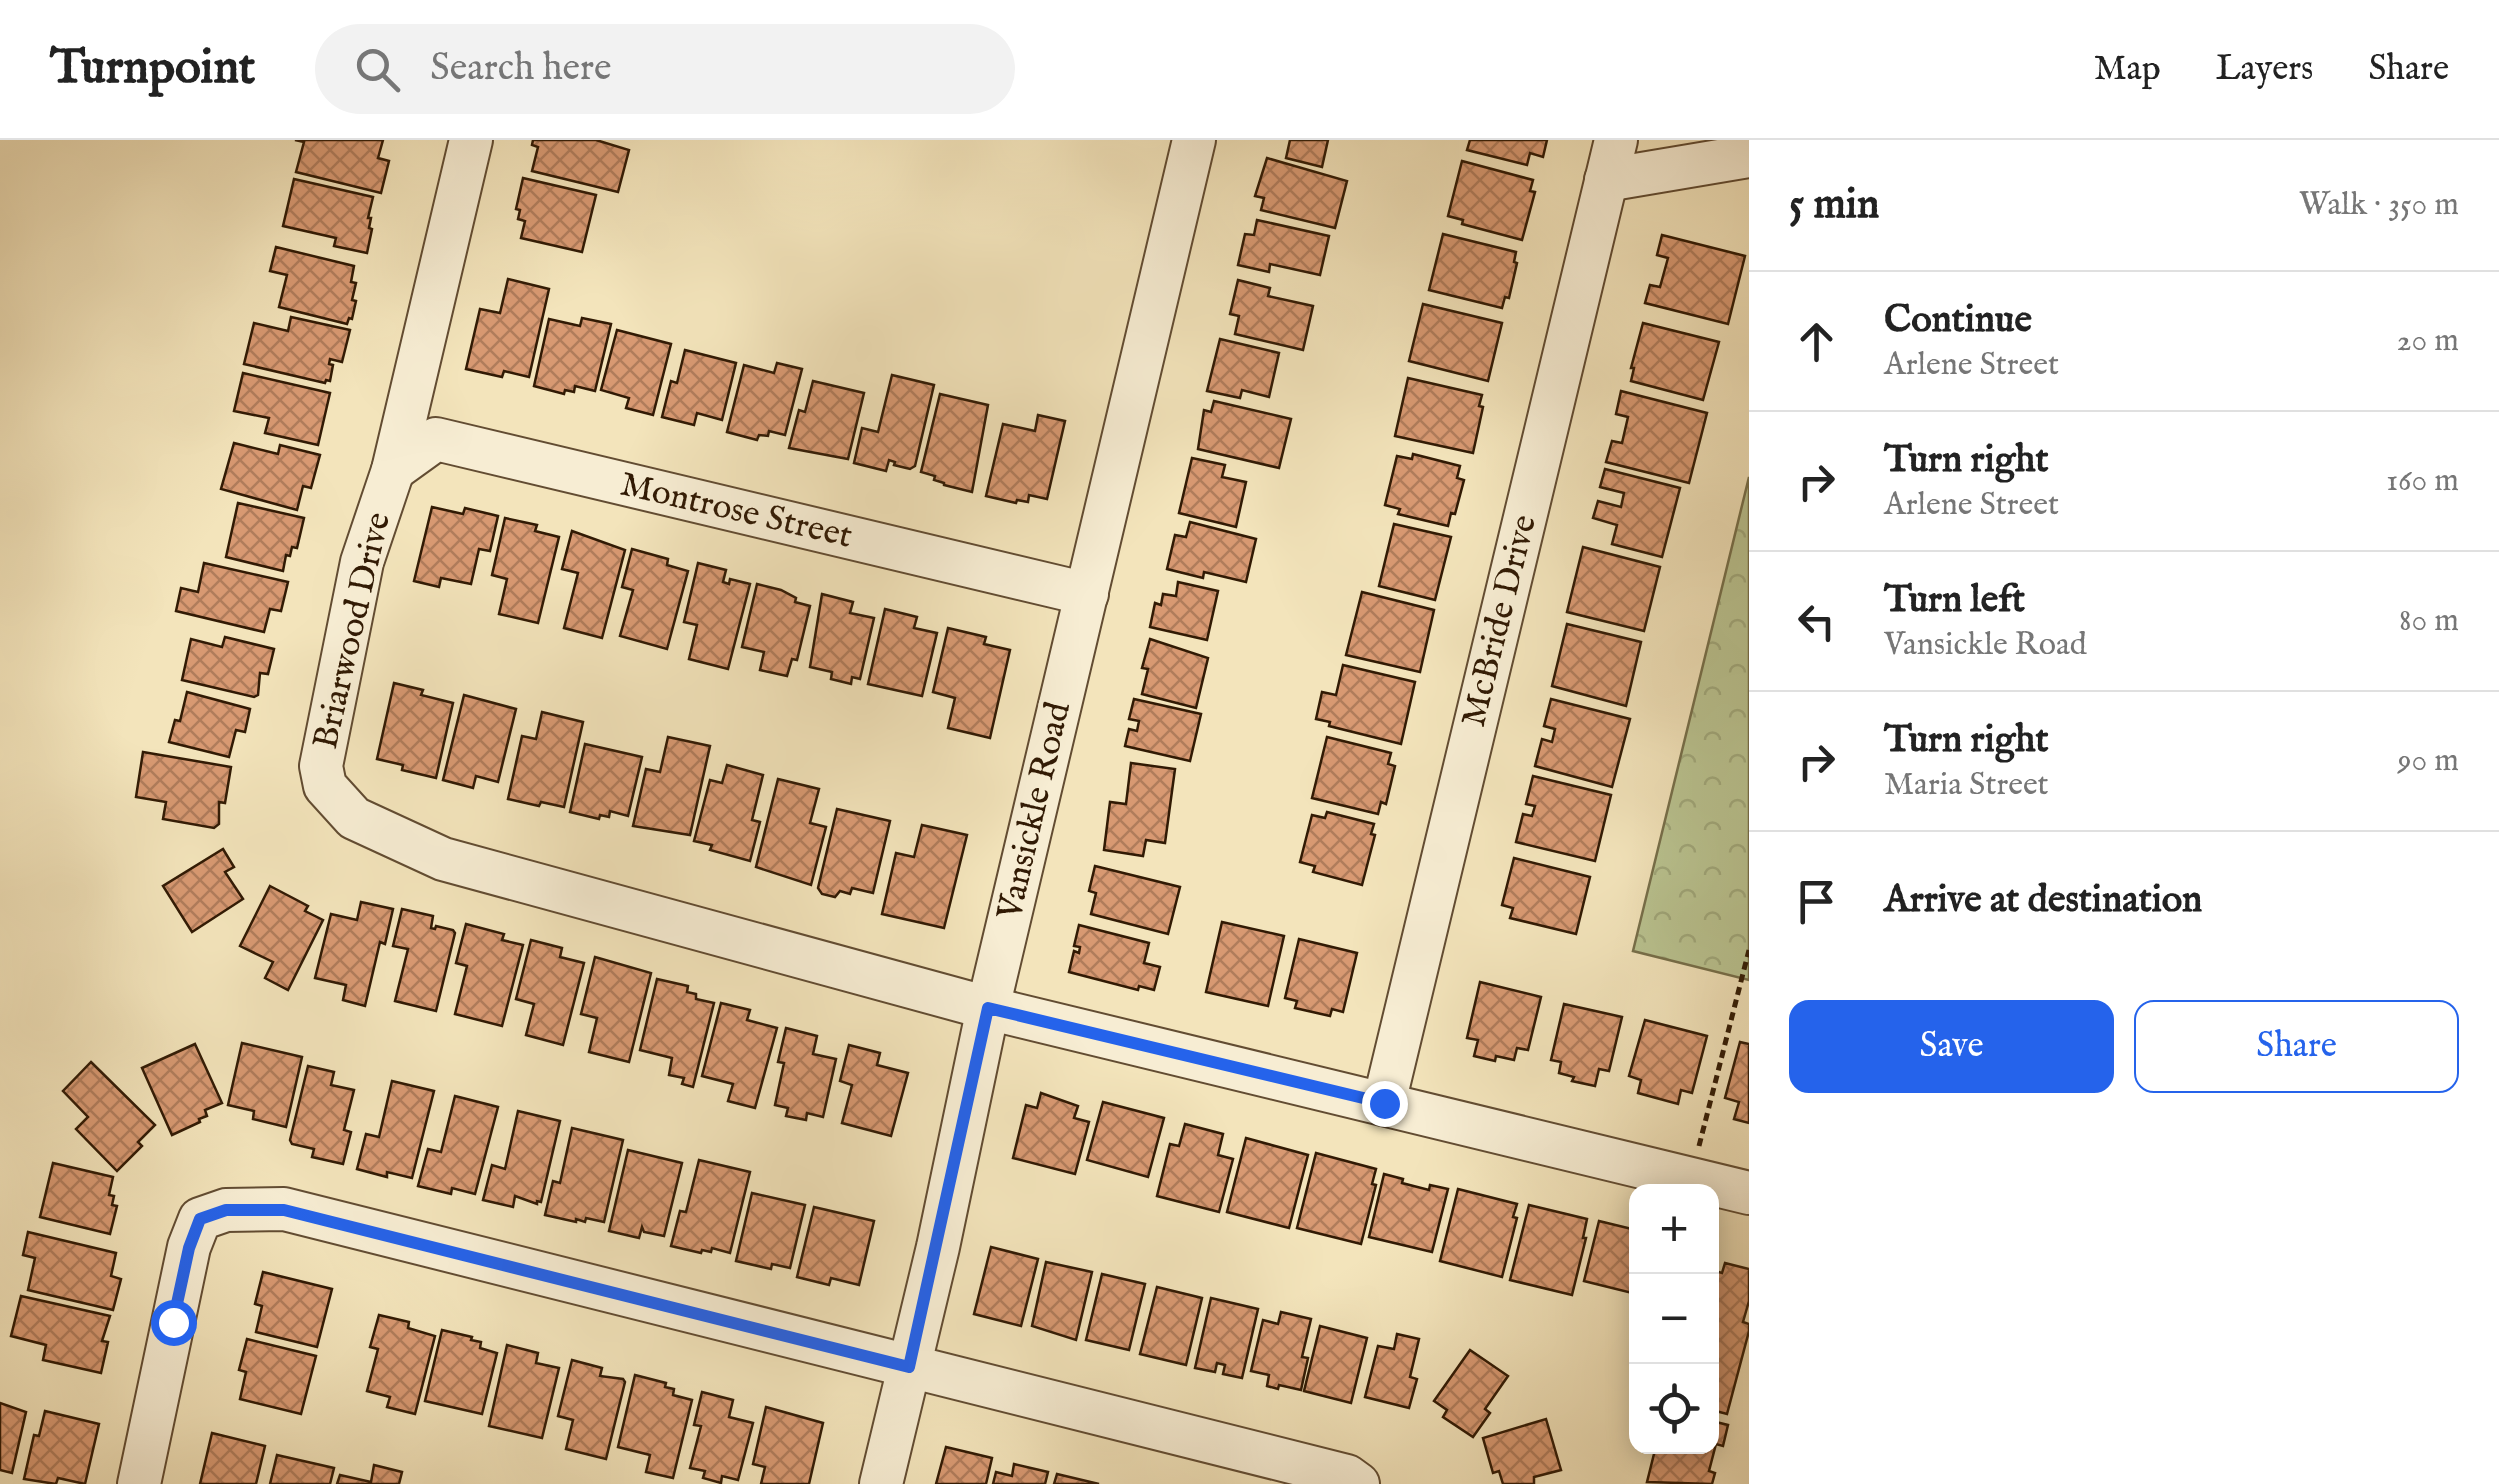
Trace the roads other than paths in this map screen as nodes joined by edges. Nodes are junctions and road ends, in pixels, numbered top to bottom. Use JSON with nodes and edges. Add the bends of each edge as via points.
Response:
{"nodes":[{"id":1,"x":471,"y":140,"type":"edge"},
{"id":2,"x":1194,"y":140,"type":"edge"},
{"id":3,"x":1749,"y":156,"type":"edge"},
{"id":4,"x":1611,"y":160,"type":"edge"},
{"id":5,"x":393,"y":470,"type":"junction"},
{"id":6,"x":1086,"y":594,"type":"junction"},
{"id":7,"x":988,"y":1008,"type":"junction"},
{"id":8,"x":1384,"y":1103,"type":"junction"},
{"id":9,"x":1749,"y":1193,"type":"edge"},
{"id":10,"x":909,"y":1367,"type":"junction"},
{"id":11,"x":139,"y":1484,"type":"edge"},
{"id":12,"x":881,"y":1484,"type":"edge"},
{"id":13,"x":1358,"y":1484,"type":"edge"}],
"edges":[{"from":1,"to":5,"type":"street","name":"Briarwood Drive"},
{"from":2,"to":6,"type":"street","name":"Vansickle Road"},
{"from":3,"to":4,"type":"street"},
{"from":4,"to":8,"type":"street","name":"McBride Drive"},
{"from":5,"to":6,"type":"street","name":"Montrose Street","via":[[436,439]]},
{"from":5,"to":7,"type":"street","name":"Briarwood Drive","via":[[362,562],[322,766],[325,786],[354,818],[443,859]]},
{"from":6,"to":7,"type":"street","name":"Vansickle Road"},
{"from":7,"to":8,"type":"street","name":"Briarwood Drive"},
{"from":7,"to":10,"type":"street","name":"Vansickle Road"},
{"from":8,"to":9,"type":"street","name":"Briarwood Drive"},
{"from":10,"to":11,"type":"street","via":[[284,1210],[226,1210],[200,1219],[189,1248]]},
{"from":10,"to":12,"type":"street","name":"Vansickle Road"},
{"from":10,"to":13,"type":"street"}]}
